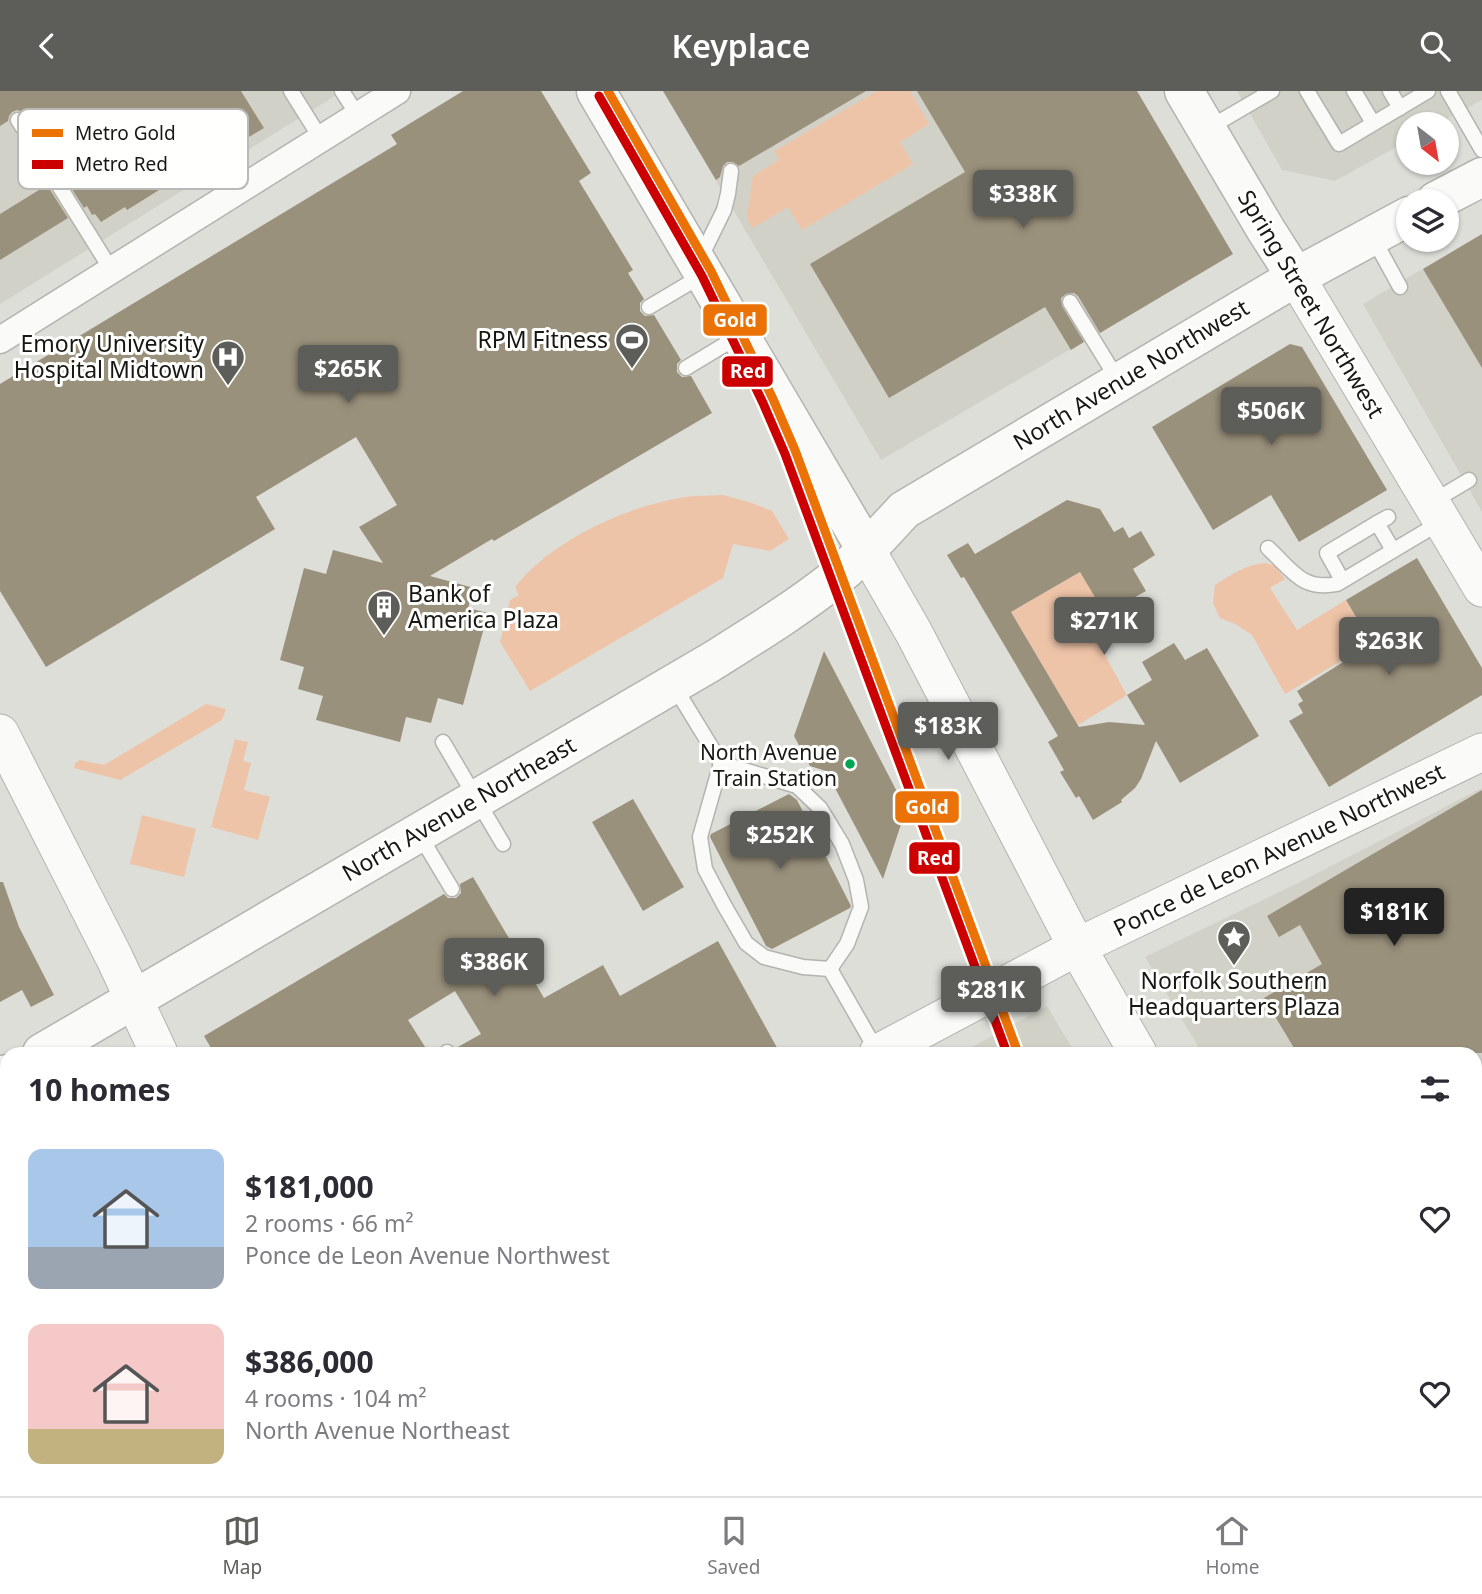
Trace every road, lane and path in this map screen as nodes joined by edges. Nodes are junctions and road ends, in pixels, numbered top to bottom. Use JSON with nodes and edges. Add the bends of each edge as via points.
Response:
{"nodes":[{"id":1,"x":291,"y":91,"type":"edge"},
{"id":2,"x":342,"y":91,"type":"edge"},
{"id":3,"x":397,"y":91,"type":"edge"},
{"id":4,"x":596,"y":91,"type":"edge"},
{"id":5,"x":1184,"y":91,"type":"edge"},
{"id":6,"x":1307,"y":91,"type":"edge"},
{"id":7,"x":1354,"y":91,"type":"edge"},
{"id":8,"x":1390,"y":91,"type":"edge"},
{"id":9,"x":1427,"y":91,"type":"edge"},
{"id":10,"x":1448,"y":91,"type":"edge"},
{"id":11,"x":1269,"y":92,"type":"edge"},
{"id":12,"x":1400,"y":108,"type":"junction"},
{"id":13,"x":358,"y":116,"type":"junction"},
{"id":14,"x":1373,"y":123,"type":"junction"},
{"id":15,"x":1207,"y":129,"type":"junction"},
{"id":16,"x":321,"y":139,"type":"junction"},
{"id":17,"x":1482,"y":150,"type":"edge"},
{"id":18,"x":731,"y":171,"type":"dead end"},
{"id":19,"x":1482,"y":177,"type":"edge"},
{"id":20,"x":248,"y":185,"type":"edge"},
{"id":21,"x":61,"y":189,"type":"edge"},
{"id":22,"x":242,"y":189,"type":"edge"},
{"id":23,"x":1459,"y":189,"type":"edge"},
{"id":24,"x":1396,"y":223,"type":"edge"},
{"id":25,"x":1372,"y":235,"type":"junction"},
{"id":26,"x":701,"y":269,"type":"junction"},
{"id":27,"x":112,"y":271,"type":"junction"},
{"id":28,"x":1296,"y":277,"type":"junction"},
{"id":29,"x":1400,"y":287,"type":"dead end"},
{"id":30,"x":1070,"y":302,"type":"dead end"},
{"id":31,"x":649,"y":307,"type":"dead end"},
{"id":32,"x":740,"y":335,"type":"junction"},
{"id":33,"x":0,"y":340,"type":"edge"},
{"id":34,"x":686,"y":368,"type":"dead end"},
{"id":35,"x":1119,"y":381,"type":"junction"},
{"id":36,"x":1469,"y":480,"type":"dead end"},
{"id":37,"x":1436,"y":512,"type":"junction"},
{"id":38,"x":1268,"y":548,"type":"dead end"},
{"id":39,"x":1393,"y":550,"type":"junction"},
{"id":40,"x":867,"y":551,"type":"junction"},
{"id":41,"x":1473,"y":566,"type":"edge"},
{"id":42,"x":1342,"y":580,"type":"junction"},
{"id":43,"x":673,"y":684,"type":"junction"},
{"id":44,"x":0,"y":733,"type":"edge"},
{"id":45,"x":443,"y":742,"type":"dead end"},
{"id":46,"x":1482,"y":752,"type":"edge"},
{"id":47,"x":721,"y":763,"type":"junction"},
{"id":48,"x":477,"y":799,"type":"junction"},
{"id":49,"x":419,"y":833,"type":"junction"},
{"id":50,"x":502,"y":844,"type":"dead end"},
{"id":51,"x":452,"y":889,"type":"dead end"},
{"id":52,"x":1076,"y":947,"type":"junction"},
{"id":53,"x":830,"y":969,"type":"junction"},
{"id":54,"x":134,"y":1000,"type":"junction"},
{"id":55,"x":52,"y":1047,"type":"edge"},
{"id":56,"x":156,"y":1047,"type":"edge"},
{"id":57,"x":875,"y":1047,"type":"edge"},
{"id":58,"x":889,"y":1047,"type":"edge"},
{"id":59,"x":1134,"y":1047,"type":"edge"}],
"edges":[{"from":1,"to":16,"type":"lane"},
{"from":2,"to":13,"type":"lane"},
{"from":3,"to":13,"type":"street"},
{"from":4,"to":26,"type":"main road"},
{"from":5,"to":15,"type":"main road","name":"Spring Street Northwest"},
{"from":6,"to":14,"type":"lane","via":[[1339,144]]},
{"from":7,"to":14,"type":"lane"},
{"from":8,"to":12,"type":"lane"},
{"from":9,"to":12,"type":"lane"},
{"from":10,"to":17,"type":"lane"},
{"from":11,"to":15,"type":"lane"},
{"from":12,"to":14,"type":"lane"},
{"from":13,"to":16,"type":"street"},
{"from":15,"to":28,"type":"main road","name":"Spring Street Northwest"},
{"from":16,"to":20,"type":"street"},
{"from":18,"to":26,"type":"lane","via":[[724,210]]},
{"from":19,"to":23,"type":"main road"},
{"from":21,"to":27,"type":"lane"},
{"from":22,"to":27,"type":"street"},
{"from":24,"to":25,"type":"main road","name":"North Avenue Northwest"},
{"from":25,"to":28,"type":"main road","name":"North Avenue Northwest"},
{"from":25,"to":29,"type":"lane"},
{"from":26,"to":31,"type":"lane"},
{"from":26,"to":32,"type":"main road"},
{"from":27,"to":33,"type":"street"},
{"from":28,"to":35,"type":"main road","name":"North Avenue Northwest"},
{"from":28,"to":37,"type":"main road","name":"Spring Street Northwest"},
{"from":30,"to":35,"type":"lane"},
{"from":32,"to":34,"type":"lane"},
{"from":32,"to":40,"type":"main road"},
{"from":35,"to":40,"type":"main road","name":"North Avenue Northwest","via":[[904,510]]},
{"from":36,"to":37,"type":"lane"},
{"from":37,"to":39,"type":"lane"},
{"from":37,"to":41,"type":"main road","name":"Spring Street Northwest"},
{"from":38,"to":42,"type":"lane","via":[[1304,582],[1322,587]]},
{"from":39,"to":42,"type":"lane"},
{"from":39,"to":42,"type":"lane","via":[[1383,520],[1326,553]]},
{"from":40,"to":43,"type":"main road","name":"North Avenue Northeast","via":[[775,621]]},
{"from":40,"to":52,"type":"main road","via":[[915,633]]},
{"from":43,"to":47,"type":"lane"},
{"from":43,"to":48,"type":"main road","name":"North Avenue Northeast"},
{"from":44,"to":54,"type":"main road"},
{"from":45,"to":48,"type":"lane"},
{"from":46,"to":52,"type":"main road","name":"Ponce de Leon Avenue Northwest"},
{"from":47,"to":53,"type":"lane","via":[[700,837],[705,869],[724,905],[746,943],[764,957]]},
{"from":47,"to":53,"type":"lane","via":[[796,786],[820,809],[842,844],[861,907],[847,944]]},
{"from":48,"to":49,"type":"main road","name":"North Avenue Northeast"},
{"from":48,"to":50,"type":"lane"},
{"from":49,"to":51,"type":"lane"},
{"from":49,"to":54,"type":"main road","name":"North Avenue Northeast"},
{"from":52,"to":58,"type":"main road","name":"Ponce de Leon Avenue Northwest"},
{"from":52,"to":59,"type":"main road"},
{"from":53,"to":57,"type":"lane"},
{"from":54,"to":55,"type":"main road","name":"North Avenue Northeast"},
{"from":54,"to":56,"type":"main road"}]}
